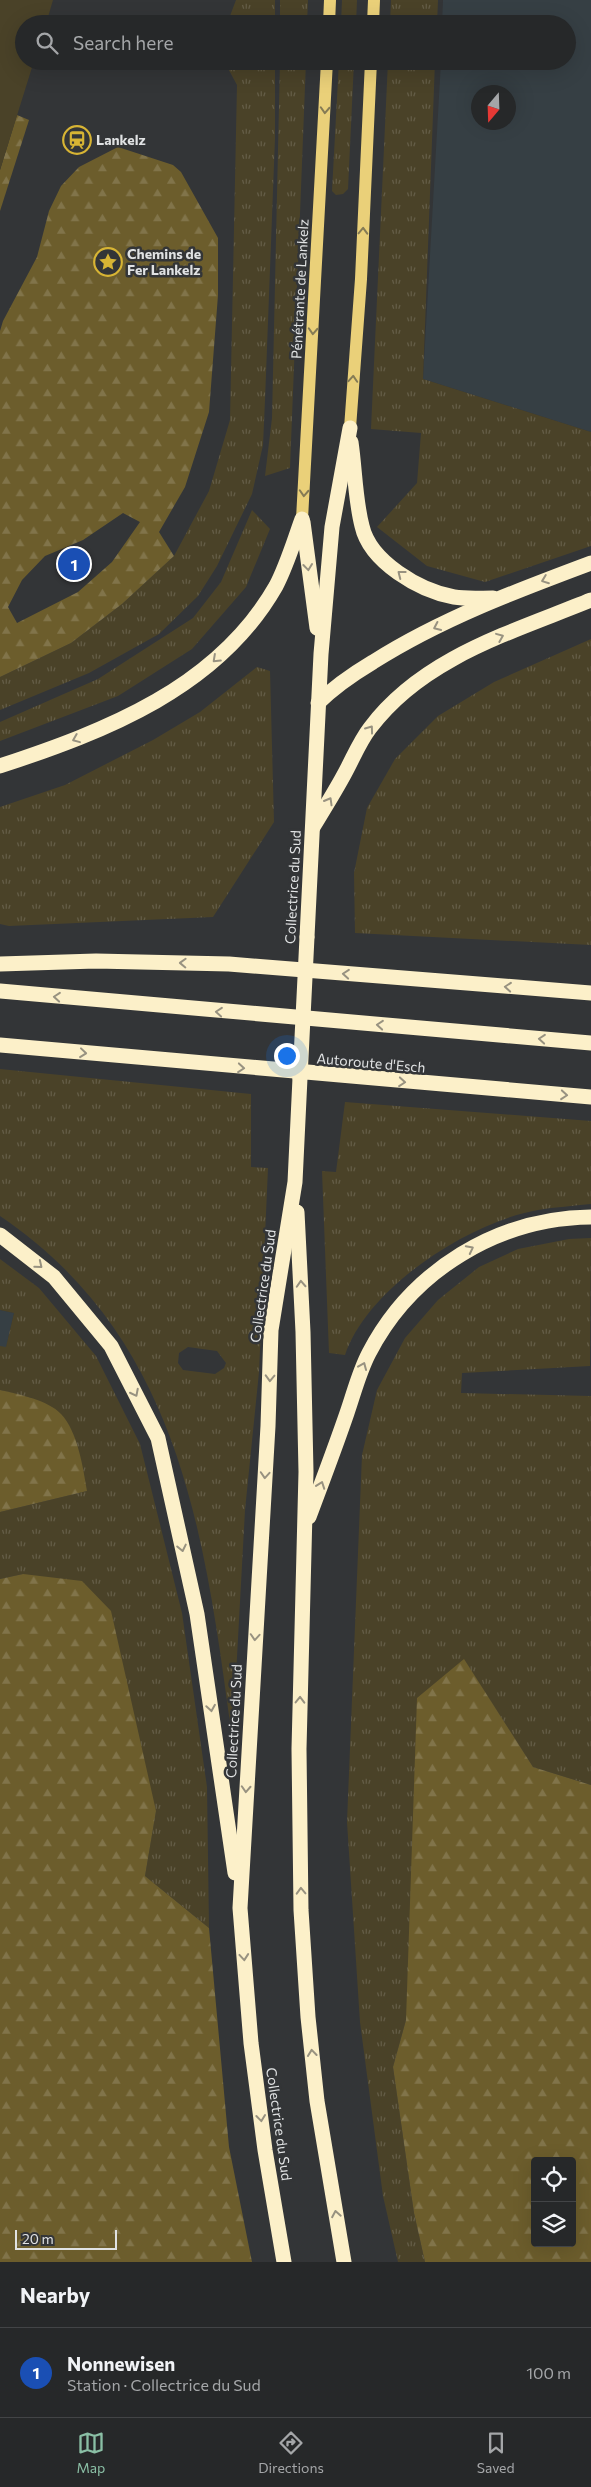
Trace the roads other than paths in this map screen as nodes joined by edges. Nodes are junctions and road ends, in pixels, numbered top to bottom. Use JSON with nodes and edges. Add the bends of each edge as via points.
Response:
{"nodes":[{"id":1,"x":330,"y":0,"type":"edge"},
{"id":2,"x":374,"y":0,"type":"edge"},
{"id":3,"x":329,"y":15,"type":"edge"},
{"id":4,"x":373,"y":15,"type":"edge"},
{"id":5,"x":327,"y":70,"type":"edge"},
{"id":6,"x":371,"y":70,"type":"edge"},
{"id":7,"x":350,"y":428,"type":"junction"},
{"id":8,"x":302,"y":519,"type":"junction"},
{"id":9,"x":591,"y":562,"type":"edge"},
{"id":10,"x":496,"y":598,"type":"junction"},
{"id":11,"x":591,"y":600,"type":"edge"},
{"id":12,"x":320,"y":654,"type":"junction"},
{"id":13,"x":318,"y":703,"type":"junction"},
{"id":14,"x":0,"y":766,"type":"edge"},
{"id":15,"x":312,"y":830,"type":"junction"},
{"id":16,"x":0,"y":964,"type":"edge"},
{"id":17,"x":0,"y":992,"type":"edge"},
{"id":18,"x":591,"y":993,"type":"edge"},
{"id":19,"x":591,"y":1043,"type":"edge"},
{"id":20,"x":0,"y":1045,"type":"edge"},
{"id":21,"x":591,"y":1098,"type":"edge"},
{"id":22,"x":295,"y":1182,"type":"junction"},
{"id":23,"x":591,"y":1217,"type":"edge"},
{"id":24,"x":0,"y":1235,"type":"edge"},
{"id":25,"x":304,"y":1530,"type":"junction"},
{"id":26,"x":240,"y":1908,"type":"junction"},
{"id":27,"x":284,"y":2262,"type":"edge"},
{"id":28,"x":344,"y":2262,"type":"edge"}],
"edges":[{"from":1,"to":3,"type":"main road"},
{"from":2,"to":4,"type":"main road"},
{"from":5,"to":8,"type":"main road","name":"Pénétrante de Lankelz","one_way":true},
{"from":7,"to":6,"type":"main road","one_way":true},
{"from":10,"to":7,"type":"highway","one_way":true,"via":[[455,598],[430,591],[404,577],[372,546],[362,527]]},
{"from":7,"to":12,"type":"highway","name":"Collectrice du Sud","via":[[332,526]]},
{"from":8,"to":12,"type":"highway","name":"Collectrice du Sud","one_way":true},
{"from":8,"to":14,"type":"highway","one_way":true,"via":[[277,584],[264,605],[236,640],[207,668],[166,696],[116,723]]},
{"from":9,"to":10,"type":"highway","one_way":true},
{"from":10,"to":13,"type":"highway","one_way":true,"via":[[413,638],[352,675]]},
{"from":15,"to":11,"type":"highway","one_way":true,"via":[[370,728],[412,685],[450,660]]},
{"from":12,"to":13,"type":"highway","name":"Collectrice du Sud"},
{"from":13,"to":15,"type":"highway","name":"Collectrice du Sud"},
{"from":15,"to":22,"type":"highway","name":"Collectrice du Sud","bridge":true},
{"from":18,"to":16,"type":"highway","one_way":true,"via":[[229,964],[96,961]]},
{"from":19,"to":17,"type":"highway","one_way":true},
{"from":20,"to":21,"type":"highway","name":"Autoroute d'Esch","one_way":true},
{"from":25,"to":22,"type":"highway","name":"Collectrice du Sud","one_way":true,"via":[[303,1332]]},
{"from":22,"to":26,"type":"highway","name":"Collectrice du Sud","one_way":true,"via":[[271,1330]]},
{"from":25,"to":23,"type":"highway","one_way":true,"via":[[369,1353],[409,1294],[458,1255],[502,1233],[545,1222]]},
{"from":24,"to":26,"type":"highway","one_way":true,"via":[[54,1278],[111,1346],[158,1438],[196,1614]]},
{"from":28,"to":25,"type":"highway","name":"Collectrice du Sud","one_way":true,"via":[[317,2101],[301,1910],[299,1749]]},
{"from":26,"to":27,"type":"highway","name":"Collectrice du Sud","one_way":true,"via":[[251,2043]]}]}
